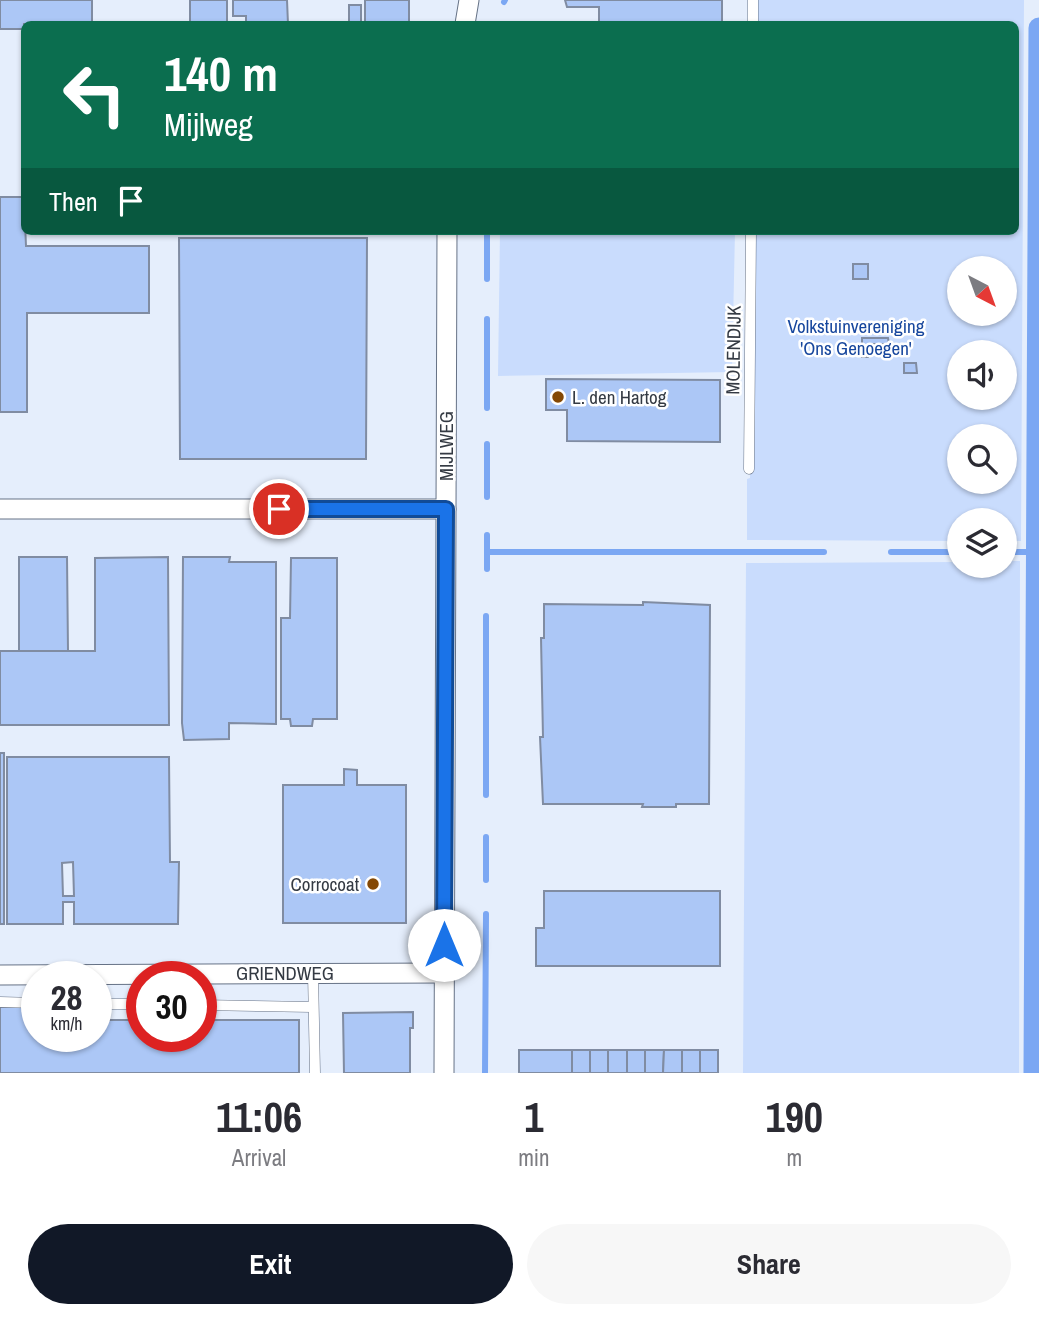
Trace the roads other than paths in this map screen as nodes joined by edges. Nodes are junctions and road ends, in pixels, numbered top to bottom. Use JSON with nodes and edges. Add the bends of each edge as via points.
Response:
{"nodes":[{"id":1,"x":470,"y":0,"type":"edge"},
{"id":2,"x":753,"y":0,"type":"edge"},
{"id":3,"x":466,"y":21,"type":"edge"},
{"id":4,"x":753,"y":21,"type":"edge"},
{"id":5,"x":447,"y":235,"type":"edge"},
{"id":6,"x":751,"y":235,"type":"edge"},
{"id":7,"x":749,"y":469,"type":"dead end"},
{"id":8,"x":0,"y":509,"type":"edge"},
{"id":9,"x":446,"y":509,"type":"junction"},
{"id":10,"x":313,"y":973,"type":"junction"},
{"id":11,"x":444,"y":973,"type":"junction"},
{"id":12,"x":0,"y":975,"type":"edge"},
{"id":13,"x":0,"y":1002,"type":"edge"},
{"id":14,"x":21,"y":1003,"type":"edge"},
{"id":15,"x":217,"y":1005,"type":"edge"},
{"id":16,"x":312,"y":1007,"type":"junction"},
{"id":17,"x":315,"y":1073,"type":"edge"},
{"id":18,"x":444,"y":1073,"type":"edge"}],
"edges":[{"from":1,"to":3,"type":"street"},
{"from":2,"to":4,"type":"lane"},
{"from":5,"to":9,"type":"street","name":"MIJLWEG"},
{"from":6,"to":7,"type":"lane","name":"MOLENDIJK"},
{"from":8,"to":9,"type":"street","name":"MIJLWEG"},
{"from":9,"to":11,"type":"street"},
{"from":10,"to":11,"type":"street","name":"GRIENDWEG"},
{"from":10,"to":12,"type":"street","name":"GRIENDWEG"},
{"from":10,"to":16,"type":"lane"},
{"from":11,"to":18,"type":"street"},
{"from":13,"to":14,"type":"lane"},
{"from":15,"to":16,"type":"lane"},
{"from":16,"to":17,"type":"lane"}]}
